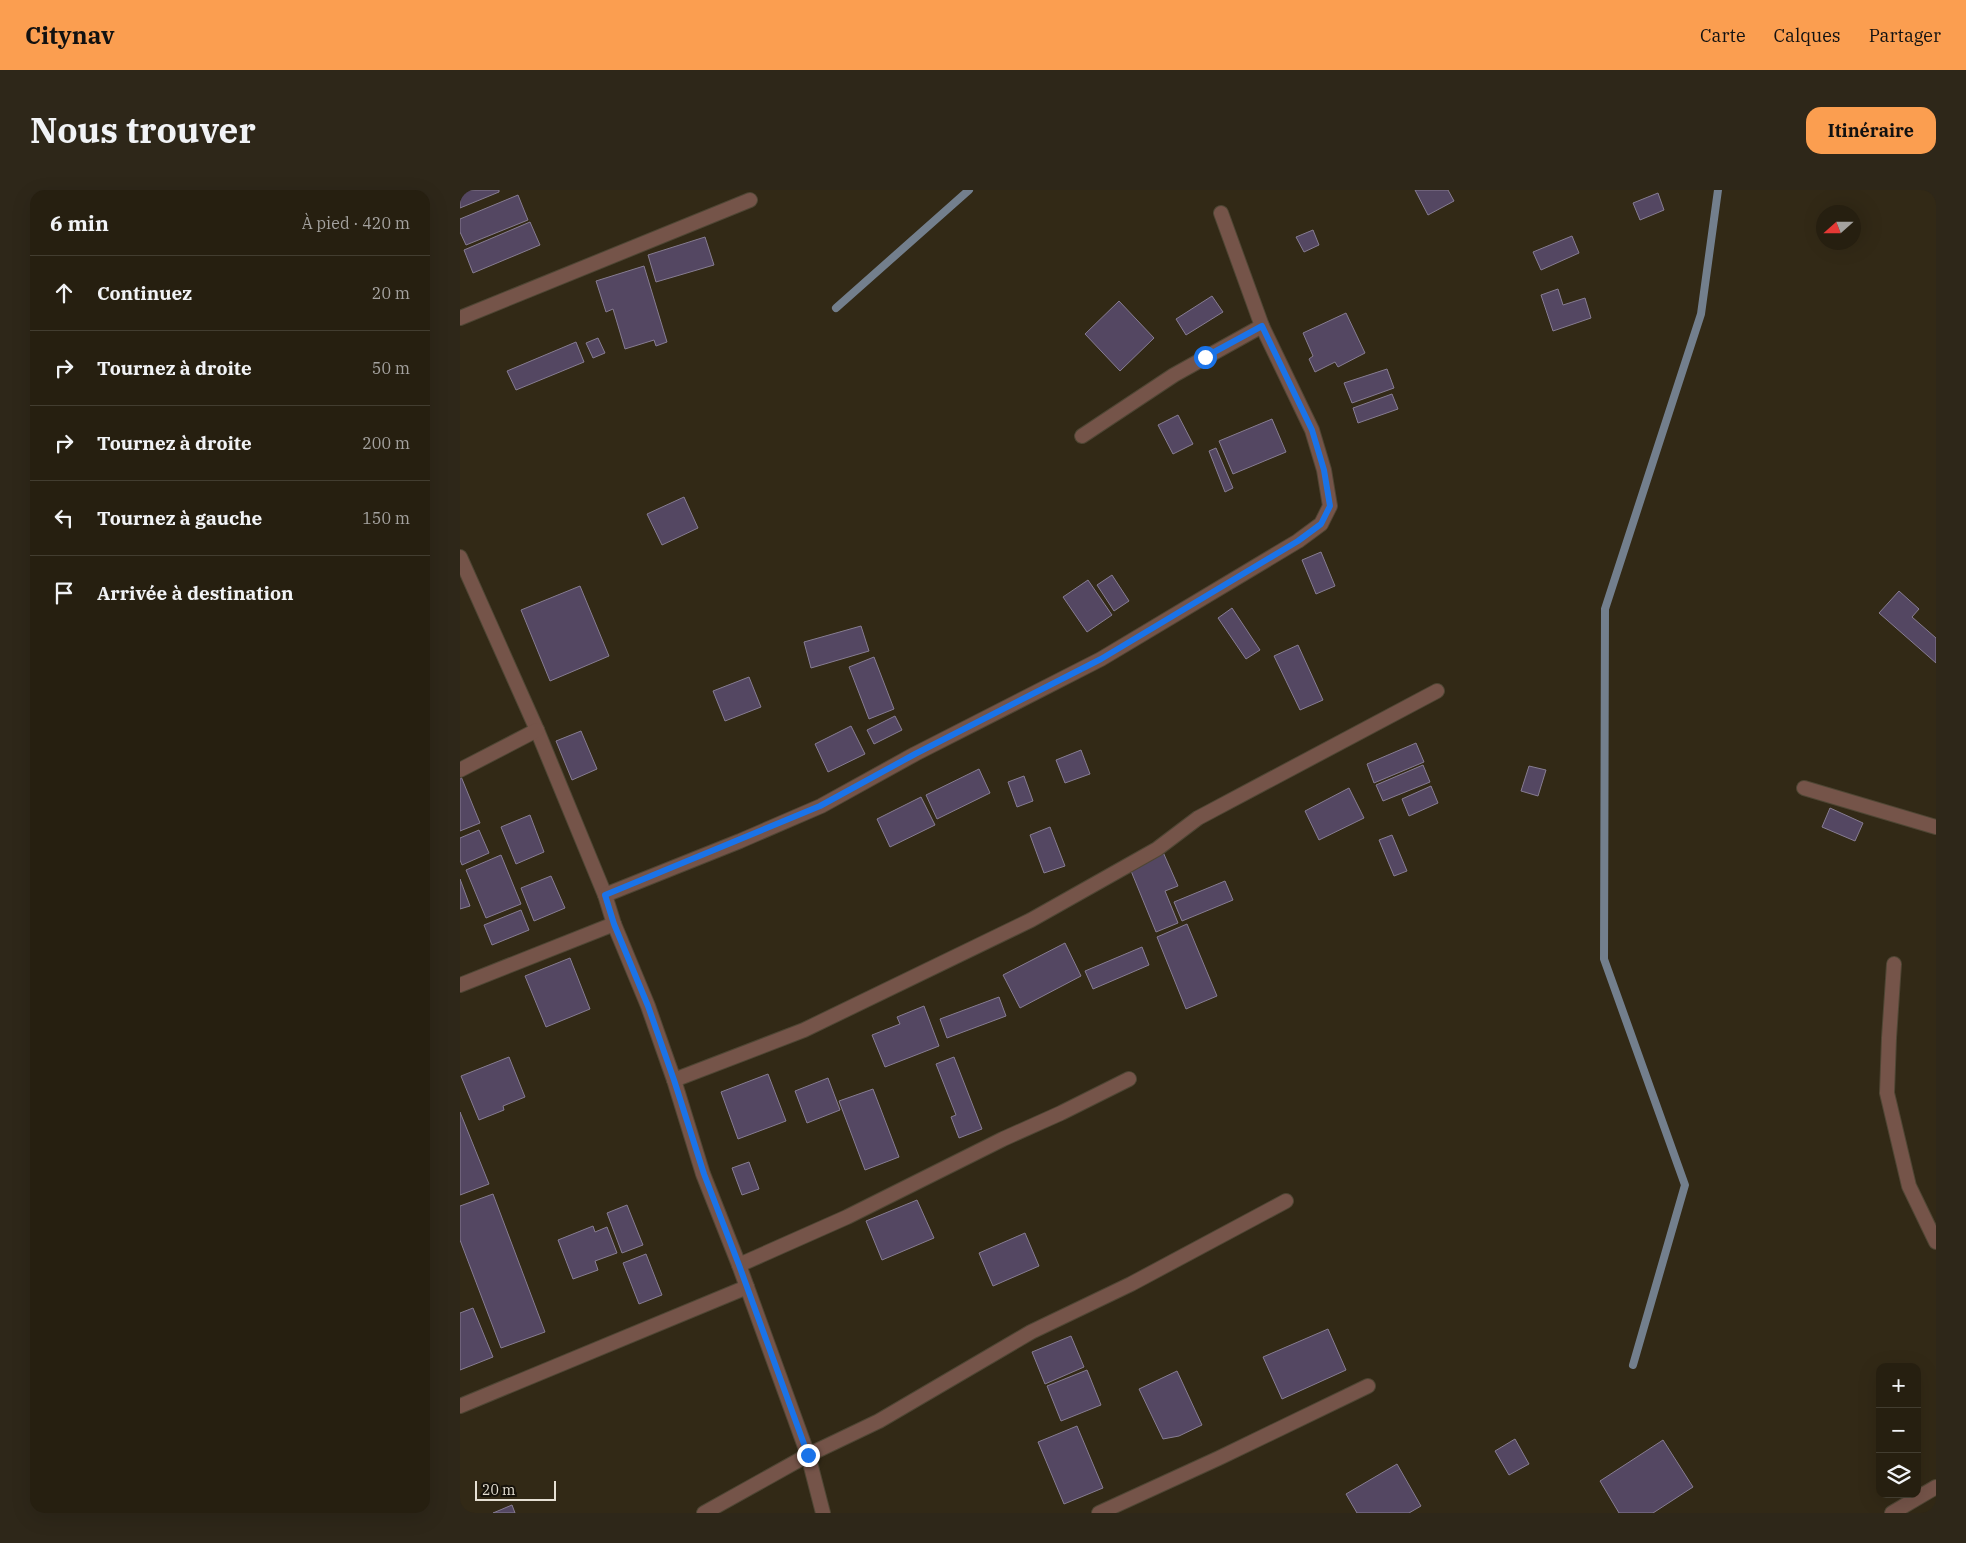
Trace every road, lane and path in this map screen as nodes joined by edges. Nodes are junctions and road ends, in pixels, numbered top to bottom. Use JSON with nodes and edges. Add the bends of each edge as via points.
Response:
{"nodes":[{"id":1,"x":750,"y":200,"type":"dead end"},
{"id":2,"x":1221,"y":213,"type":"dead end"},
{"id":3,"x":460,"y":318,"type":"edge"},
{"id":4,"x":1262,"y":326,"type":"junction"},
{"id":5,"x":1082,"y":436,"type":"dead end"},
{"id":6,"x":461,"y":565,"type":"edge"},
{"id":7,"x":1437,"y":691,"type":"dead end"},
{"id":8,"x":537,"y":730,"type":"junction"},
{"id":9,"x":460,"y":770,"type":"edge"},
{"id":10,"x":1804,"y":788,"type":"dead end"},
{"id":11,"x":1936,"y":827,"type":"edge"},
{"id":12,"x":605,"y":895,"type":"junction"},
{"id":13,"x":614,"y":924,"type":"junction"},
{"id":14,"x":1894,"y":964,"type":"dead end"},
{"id":15,"x":460,"y":985,"type":"edge"},
{"id":16,"x":1129,"y":1079,"type":"dead end"},
{"id":17,"x":674,"y":1080,"type":"junction"},
{"id":18,"x":1286,"y":1201,"type":"dead end"},
{"id":19,"x":1936,"y":1242,"type":"edge"},
{"id":20,"x":739,"y":1265,"type":"junction"},
{"id":21,"x":748,"y":1287,"type":"junction"},
{"id":22,"x":1368,"y":1386,"type":"dead end"},
{"id":23,"x":460,"y":1406,"type":"edge"},
{"id":24,"x":808,"y":1455,"type":"junction"},
{"id":25,"x":1936,"y":1487,"type":"edge"},
{"id":26,"x":704,"y":1513,"type":"edge"},
{"id":27,"x":824,"y":1513,"type":"edge"},
{"id":28,"x":1099,"y":1513,"type":"edge"},
{"id":29,"x":1892,"y":1513,"type":"edge"}],
"edges":[{"from":1,"to":3,"type":"street"},
{"from":2,"to":4,"type":"street"},
{"from":4,"to":5,"type":"street","via":[[1174,375]]},
{"from":4,"to":12,"type":"street","via":[[1312,430],[1324,470],[1330,506],[1321,524],[1101,659],[820,806]]},
{"from":6,"to":8,"type":"street"},
{"from":7,"to":17,"type":"street","via":[[1198,818],[1157,849],[1031,920],[804,1030]]},
{"from":8,"to":9,"type":"street"},
{"from":8,"to":12,"type":"street"},
{"from":10,"to":11,"type":"street"},
{"from":12,"to":13,"type":"street"},
{"from":13,"to":15,"type":"street"},
{"from":13,"to":17,"type":"street"},
{"from":14,"to":19,"type":"street","via":[[1887,1093],[1909,1186]]},
{"from":16,"to":20,"type":"street","via":[[846,1217]]},
{"from":17,"to":20,"type":"street","via":[[704,1174]]},
{"from":18,"to":24,"type":"street","via":[[1131,1284],[1031,1332],[879,1421]]},
{"from":20,"to":21,"type":"street"},
{"from":21,"to":23,"type":"street"},
{"from":21,"to":24,"type":"street"},
{"from":22,"to":28,"type":"street"},
{"from":24,"to":26,"type":"street"},
{"from":24,"to":27,"type":"street"},
{"from":25,"to":29,"type":"street"}]}
